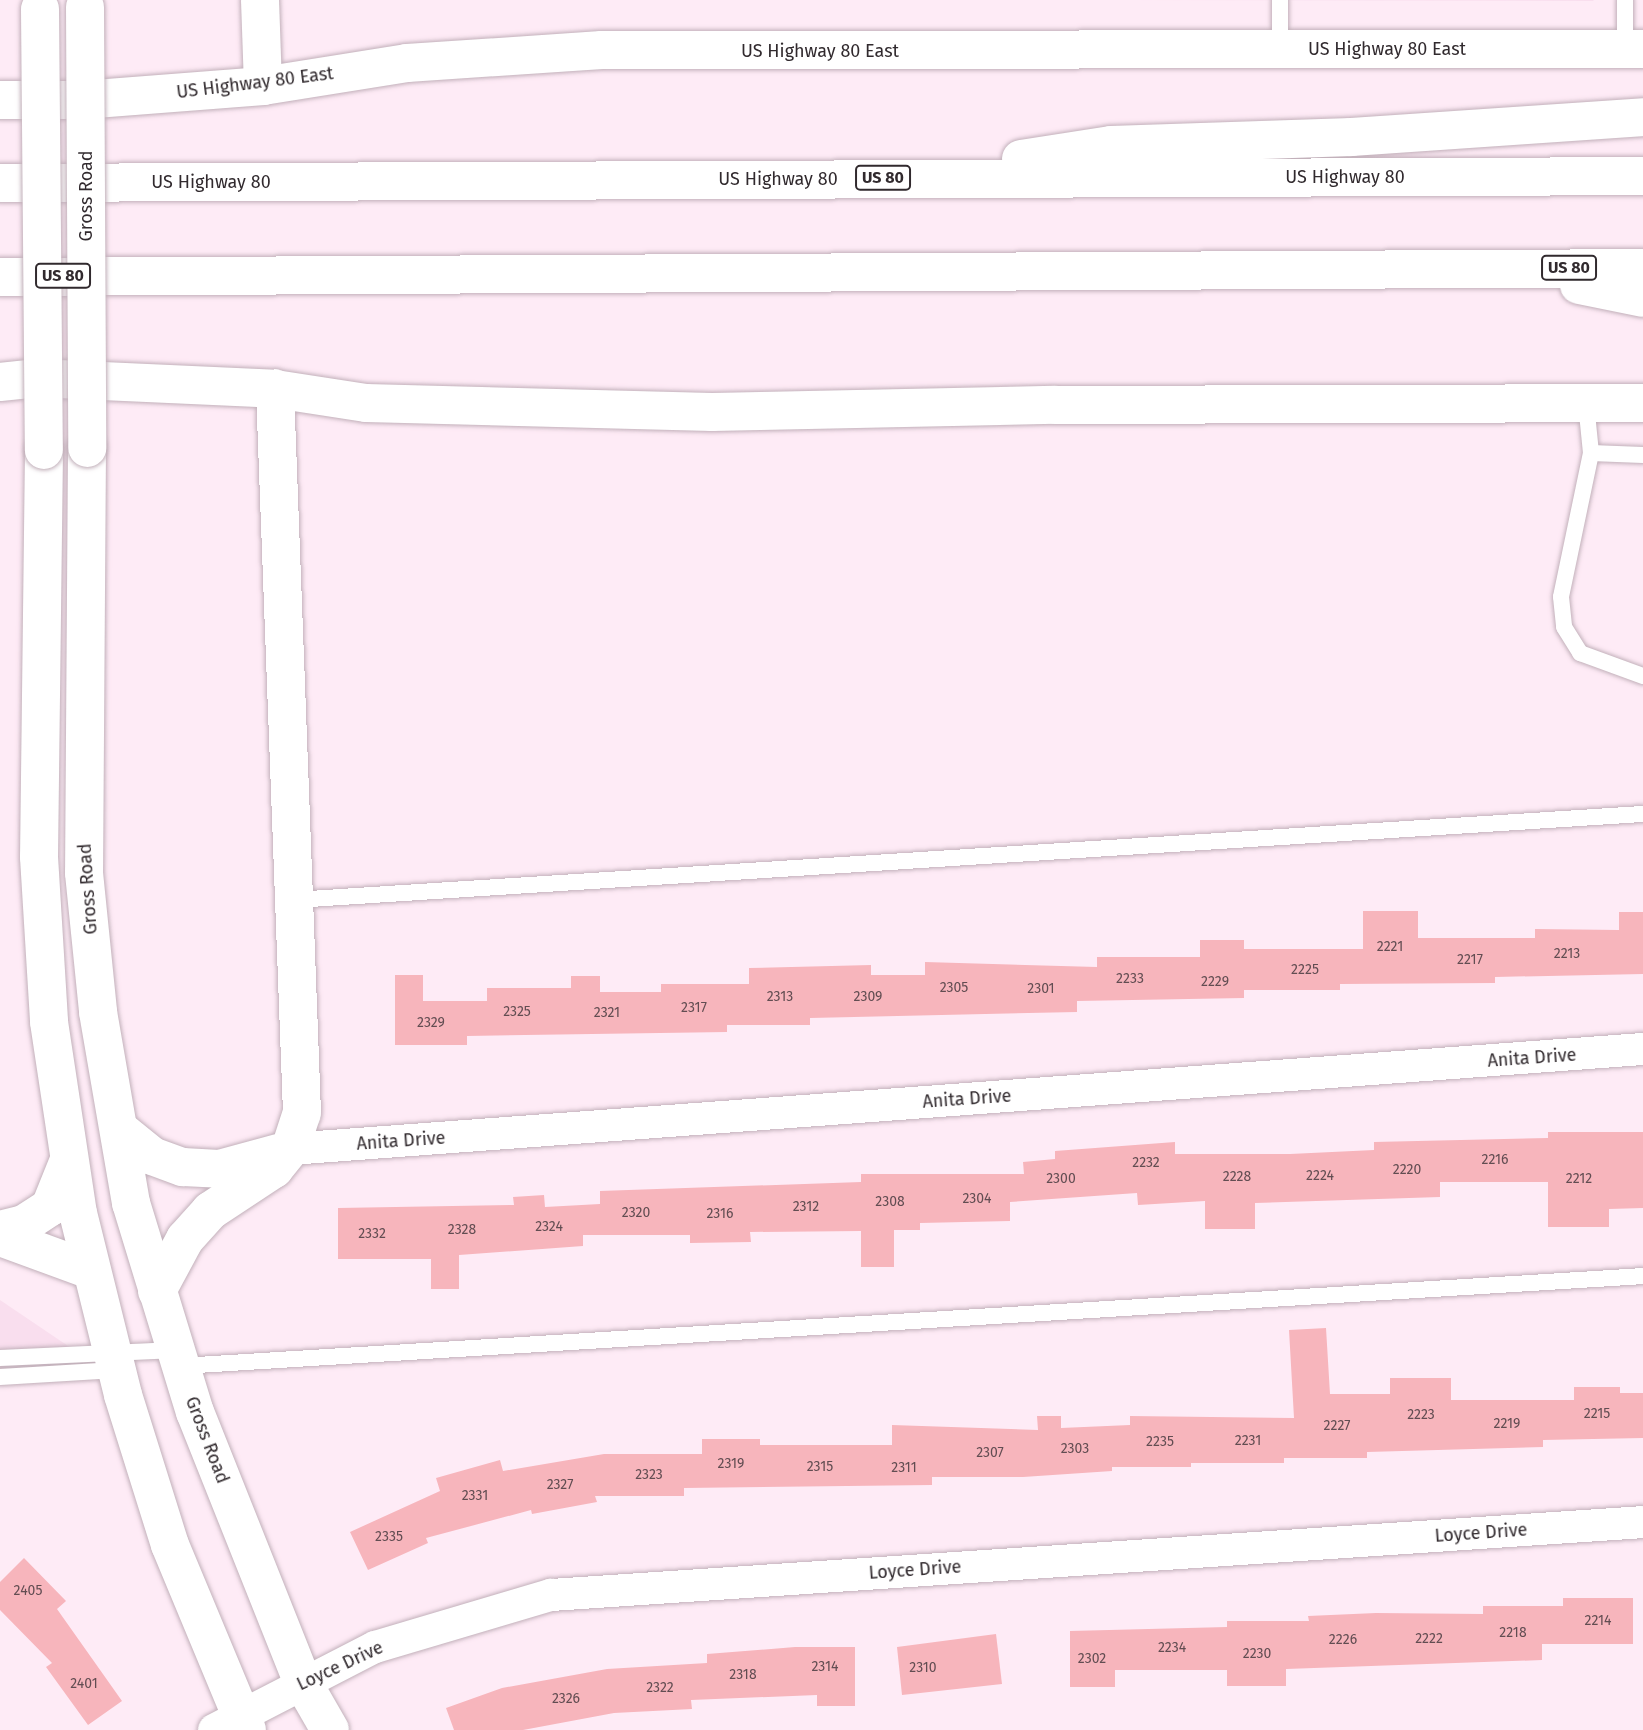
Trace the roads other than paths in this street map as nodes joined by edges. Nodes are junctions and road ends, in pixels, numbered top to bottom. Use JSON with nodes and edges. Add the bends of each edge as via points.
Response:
{"nodes":[{"id":1,"x":260,"y":0,"type":"edge"},
{"id":2,"x":1280,"y":0,"type":"edge"},
{"id":3,"x":1625,"y":0,"type":"edge"},
{"id":4,"x":40,"y":4,"type":"edge"},
{"id":5,"x":85,"y":4,"type":"edge"},
{"id":6,"x":1634,"y":49,"type":"edge"},
{"id":7,"x":1280,"y":50,"type":"junction"},
{"id":8,"x":263,"y":86,"type":"junction"},
{"id":9,"x":0,"y":100,"type":"edge"},
{"id":10,"x":1643,"y":117,"type":"edge"},
{"id":11,"x":1643,"y":176,"type":"edge"},
{"id":12,"x":894,"y":178,"type":"junction"},
{"id":13,"x":0,"y":183,"type":"edge"},
{"id":14,"x":1494,"y":268,"type":"junction"},
{"id":15,"x":1643,"y":268,"type":"edge"},
{"id":16,"x":0,"y":276,"type":"edge"},
{"id":17,"x":1643,"y":298,"type":"edge"},
{"id":18,"x":0,"y":382,"type":"edge"},
{"id":19,"x":275,"y":389,"type":"junction"},
{"id":20,"x":1586,"y":403,"type":"junction"},
{"id":21,"x":1643,"y":403,"type":"edge"},
{"id":22,"x":1591,"y":453,"type":"junction"},
{"id":23,"x":1643,"y":455,"type":"edge"},
{"id":24,"x":1643,"y":676,"type":"edge"},
{"id":25,"x":1643,"y":814,"type":"edge"},
{"id":26,"x":294,"y":900,"type":"junction"},
{"id":27,"x":1643,"y":1049,"type":"edge"},
{"id":28,"x":120,"y":1130,"type":"junction"},
{"id":29,"x":290,"y":1149,"type":"junction"},
{"id":30,"x":69,"y":1160,"type":"junction"},
{"id":31,"x":0,"y":1230,"type":"edge"},
{"id":32,"x":0,"y":1237,"type":"edge"},
{"id":33,"x":90,"y":1270,"type":"junction"},
{"id":34,"x":1643,"y":1276,"type":"edge"},
{"id":35,"x":157,"y":1291,"type":"junction"},
{"id":36,"x":0,"y":1358,"type":"edge"},
{"id":37,"x":178,"y":1358,"type":"junction"},
{"id":38,"x":114,"y":1362,"type":"junction"},
{"id":39,"x":0,"y":1377,"type":"edge"},
{"id":40,"x":1643,"y":1522,"type":"edge"},
{"id":41,"x":303,"y":1683,"type":"junction"},
{"id":42,"x":233,"y":1725,"type":"edge"},
{"id":43,"x":331,"y":1730,"type":"edge"}],
"edges":[{"from":1,"to":8,"type":"main road"},
{"from":2,"to":7,"type":"lane"},
{"from":3,"to":6,"type":"lane"},
{"from":4,"to":30,"type":"main road","bridge":true,"via":[[44,450],[39,857],[49,1022]]},
{"from":5,"to":28,"type":"main road","name":"Gross Road","bridge":true,"via":[[84,873],[98,1012]]},
{"from":6,"to":7,"type":"main road","name":"US Highway 80 East"},
{"from":7,"to":8,"type":"main road","name":"US Highway 80 East","via":[[570,51],[407,63]]},
{"from":8,"to":9,"type":"main road","name":"US Highway 80 East","via":[[82,100]]},
{"from":10,"to":12,"type":"main road","via":[[1352,137],[1111,145]]},
{"from":11,"to":12,"type":"main road","name":"US Highway 80","number":"US 80"},
{"from":12,"to":13,"type":"main road","name":"US Highway 80","number":"US 80"},
{"from":14,"to":15,"type":"main road","number":"US 80"},
{"from":14,"to":16,"type":"main road","number":"US 80"},
{"from":14,"to":17,"type":"main road"},
{"from":18,"to":19,"type":"main road","via":[[36,378]]},
{"from":19,"to":20,"type":"main road","via":[[366,403],[712,412]]},
{"from":19,"to":26,"type":"main road"},
{"from":20,"to":21,"type":"main road"},
{"from":20,"to":22,"type":"lane"},
{"from":22,"to":23,"type":"lane"},
{"from":22,"to":24,"type":"lane","via":[[1560,597],[1564,627],[1580,653]]},
{"from":25,"to":26,"type":"lane"},
{"from":26,"to":29,"type":"main road","via":[[302,1113]]},
{"from":27,"to":29,"type":"street","name":"Anita Drive"},
{"from":28,"to":29,"type":"main road","via":[[152,1156],[183,1167],[219,1169]]},
{"from":28,"to":35,"type":"main road","name":"Gross Road","via":[[131,1203]]},
{"from":29,"to":35,"type":"main road","via":[[274,1169],[210,1211],[185,1239]]},
{"from":30,"to":31,"type":"main road","via":[[50,1207],[24,1224]]},
{"from":30,"to":33,"type":"main road"},
{"from":32,"to":33,"type":"main road"},
{"from":33,"to":38,"type":"main road"},
{"from":34,"to":37,"type":"lane"},
{"from":35,"to":37,"type":"main road","name":"Gross Road"},
{"from":36,"to":38,"type":"lane"},
{"from":37,"to":38,"type":"lane"},
{"from":37,"to":41,"type":"main road","name":"Gross Road"},
{"from":38,"to":39,"type":"lane"},
{"from":38,"to":42,"type":"main road","via":[[170,1545]]},
{"from":40,"to":41,"type":"street","name":"Loyce Drive","via":[[551,1595],[375,1647]]},
{"from":41,"to":42,"type":"street","name":"Loyce Drive"},
{"from":41,"to":43,"type":"main road","name":"Gross Road"}]}
